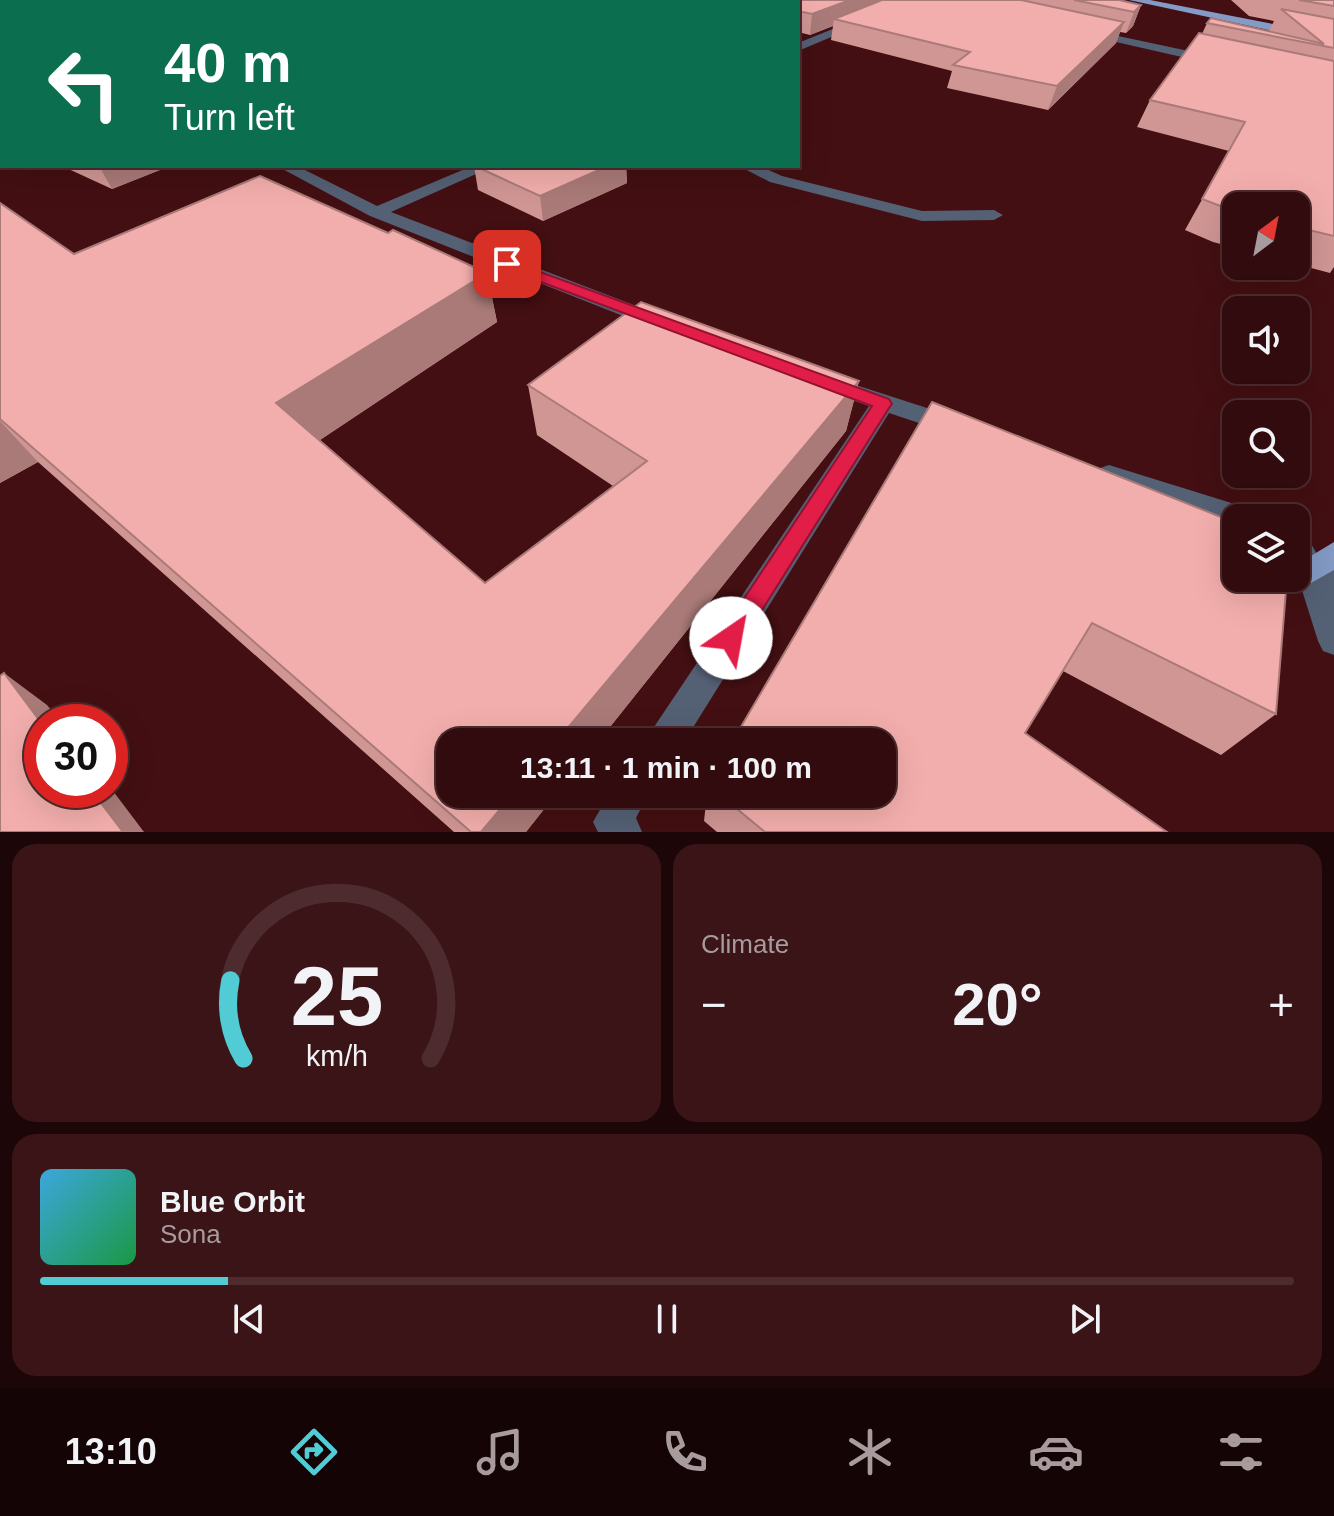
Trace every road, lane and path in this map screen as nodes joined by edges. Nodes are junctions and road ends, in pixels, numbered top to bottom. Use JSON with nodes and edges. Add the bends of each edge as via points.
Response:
{"nodes":[{"id":1,"x":914,"y":0,"type":"edge"},
{"id":2,"x":1134,"y":0,"type":"edge"},
{"id":3,"x":1068,"y":28,"type":"edge"},
{"id":4,"x":1334,"y":40,"type":"edge"},
{"id":5,"x":800,"y":46,"type":"edge"},
{"id":6,"x":1229,"y":63,"type":"edge"},
{"id":7,"x":289,"y":168,"type":"edge"},
{"id":8,"x":481,"y":168,"type":"edge"},
{"id":9,"x":751,"y":168,"type":"edge"},
{"id":10,"x":376,"y":212,"type":"junction"},
{"id":11,"x":994,"y":215,"type":"dead end"},
{"id":12,"x":674,"y":328,"type":"edge"},
{"id":13,"x":808,"y":377,"type":"edge"},
{"id":14,"x":883,"y":404,"type":"junction"},
{"id":15,"x":973,"y":432,"type":"edge"},
{"id":16,"x":1094,"y":470,"type":"edge"},
{"id":17,"x":1222,"y":511,"type":"edge"},
{"id":18,"x":1310,"y":555,"type":"edge"},
{"id":19,"x":1326,"y":568,"type":"edge"},
{"id":20,"x":1334,"y":641,"type":"edge"},
{"id":21,"x":673,"y":728,"type":"edge"},
{"id":22,"x":621,"y":808,"type":"edge"},
{"id":23,"x":623,"y":832,"type":"edge"}],
"edges":[{"from":1,"to":5,"type":"street"},
{"from":2,"to":4,"type":"main road"},
{"from":3,"to":6,"type":"street"},
{"from":7,"to":10,"type":"street"},
{"from":8,"to":10,"type":"street"},
{"from":9,"to":11,"type":"street","via":[[922,216]]},
{"from":10,"to":12,"type":"street"},
{"from":13,"to":14,"type":"street"},
{"from":14,"to":15,"type":"street"},
{"from":14,"to":21,"type":"street"},
{"from":16,"to":17,"type":"street"},
{"from":18,"to":19,"type":"street"},
{"from":19,"to":20,"type":"street"},
{"from":22,"to":23,"type":"street","via":[[612,822]]}]}
